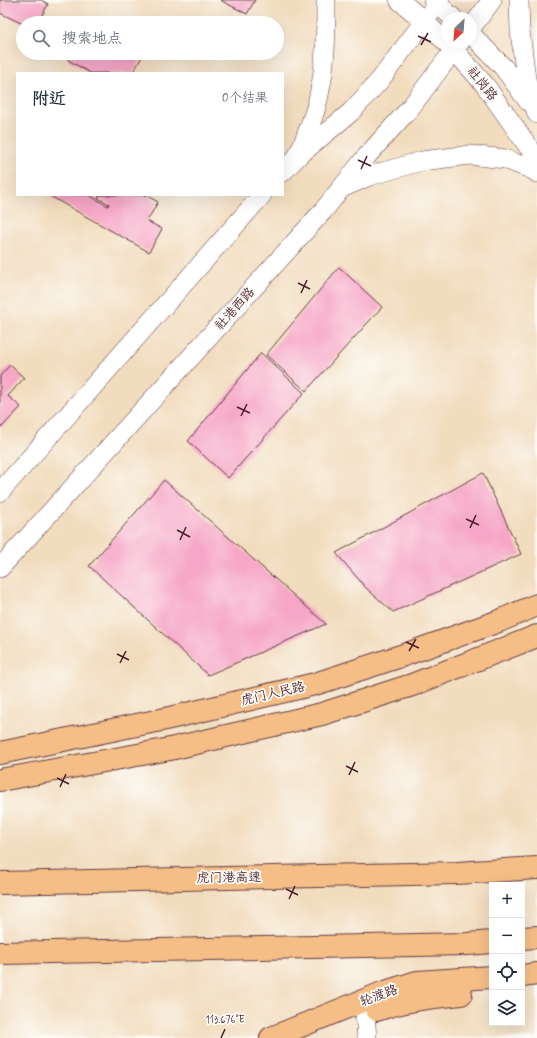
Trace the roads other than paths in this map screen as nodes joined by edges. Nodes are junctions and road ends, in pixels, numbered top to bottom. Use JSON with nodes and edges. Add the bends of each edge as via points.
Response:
{"nodes":[{"id":1,"x":326,"y":0,"type":"edge"},
{"id":2,"x":399,"y":0,"type":"edge"},
{"id":3,"x":492,"y":0,"type":"edge"},
{"id":4,"x":519,"y":0,"type":"edge"},
{"id":5,"x":437,"y":1,"type":"edge"},
{"id":6,"x":447,"y":12,"type":"edge"},
{"id":7,"x":477,"y":20,"type":"edge"},
{"id":8,"x":424,"y":21,"type":"junction"},
{"id":9,"x":441,"y":34,"type":"edge"},
{"id":10,"x":477,"y":40,"type":"edge"},
{"id":11,"x":455,"y":48,"type":"edge"},
{"id":12,"x":458,"y":48,"type":"edge"},
{"id":13,"x":537,"y":114,"type":"edge"},
{"id":14,"x":297,"y":157,"type":"junction"},
{"id":15,"x":537,"y":159,"type":"edge"},
{"id":16,"x":284,"y":171,"type":"edge"},
{"id":17,"x":537,"y":173,"type":"edge"},
{"id":18,"x":341,"y":188,"type":"junction"},
{"id":19,"x":261,"y":196,"type":"edge"},
{"id":20,"x":0,"y":492,"type":"edge"},
{"id":21,"x":0,"y":568,"type":"edge"},
{"id":22,"x":537,"y":605,"type":"edge"},
{"id":23,"x":537,"y":636,"type":"edge"},
{"id":24,"x":0,"y":753,"type":"edge"},
{"id":25,"x":0,"y":780,"type":"edge"},
{"id":26,"x":537,"y":868,"type":"edge"},
{"id":27,"x":0,"y":883,"type":"edge"},
{"id":28,"x":537,"y":937,"type":"edge"},
{"id":29,"x":525,"y":938,"type":"edge"},
{"id":30,"x":489,"y":942,"type":"edge"},
{"id":31,"x":0,"y":953,"type":"edge"},
{"id":32,"x":537,"y":974,"type":"edge"},
{"id":33,"x":525,"y":976,"type":"edge"},
{"id":34,"x":489,"y":978,"type":"edge"},
{"id":35,"x":537,"y":986,"type":"edge"},
{"id":36,"x":525,"y":987,"type":"edge"},
{"id":37,"x":489,"y":990,"type":"edge"},
{"id":38,"x":365,"y":1015,"type":"junction"},
{"id":39,"x":271,"y":1038,"type":"edge"},
{"id":40,"x":309,"y":1038,"type":"edge"},
{"id":41,"x":367,"y":1038,"type":"edge"}],
"edges":[{"from":1,"to":14,"type":"street","via":[[326,50],[319,94],[308,132]]},
{"from":2,"to":8,"type":"street","name":"社岗路"},
{"from":3,"to":7,"type":"street"},
{"from":4,"to":13,"type":"street","via":[[526,79]]},
{"from":5,"to":6,"type":"street"},
{"from":5,"to":8,"type":"street"},
{"from":8,"to":9,"type":"street","name":"社岗路"},
{"from":8,"to":14,"type":"street","via":[[380,80],[352,112]]},
{"from":10,"to":13,"type":"street","name":"社岗路","via":[[503,68]]},
{"from":11,"to":18,"type":"street","name":"社港西路","via":[[410,108]]},
{"from":12,"to":15,"type":"street","name":"社岗路"},
{"from":14,"to":16,"type":"street"},
{"from":17,"to":18,"type":"street","via":[[505,159],[470,155],[422,161],[369,176]]},
{"from":18,"to":21,"type":"street","name":"社港西路","via":[[318,217]]},
{"from":19,"to":20,"type":"street"},
{"from":22,"to":24,"type":"main road","name":"虎门人民路","via":[[404,655],[315,684],[161,720]]},
{"from":23,"to":25,"type":"main road","via":[[412,685],[322,714],[170,748]]},
{"from":26,"to":27,"type":"main road","name":"虎门港高速","via":[[457,874]]},
{"from":28,"to":29,"type":"main road"},
{"from":30,"to":31,"type":"main road"},
{"from":32,"to":33,"type":"main road"},
{"from":34,"to":39,"type":"main road","name":"轮渡路","via":[[417,982],[382,993]]},
{"from":35,"to":36,"type":"main road"},
{"from":37,"to":38,"type":"main road","name":"轮渡路","via":[[426,997],[388,1006]]},
{"from":38,"to":40,"type":"main road","name":"轮渡路"},
{"from":38,"to":41,"type":"street"}]}
